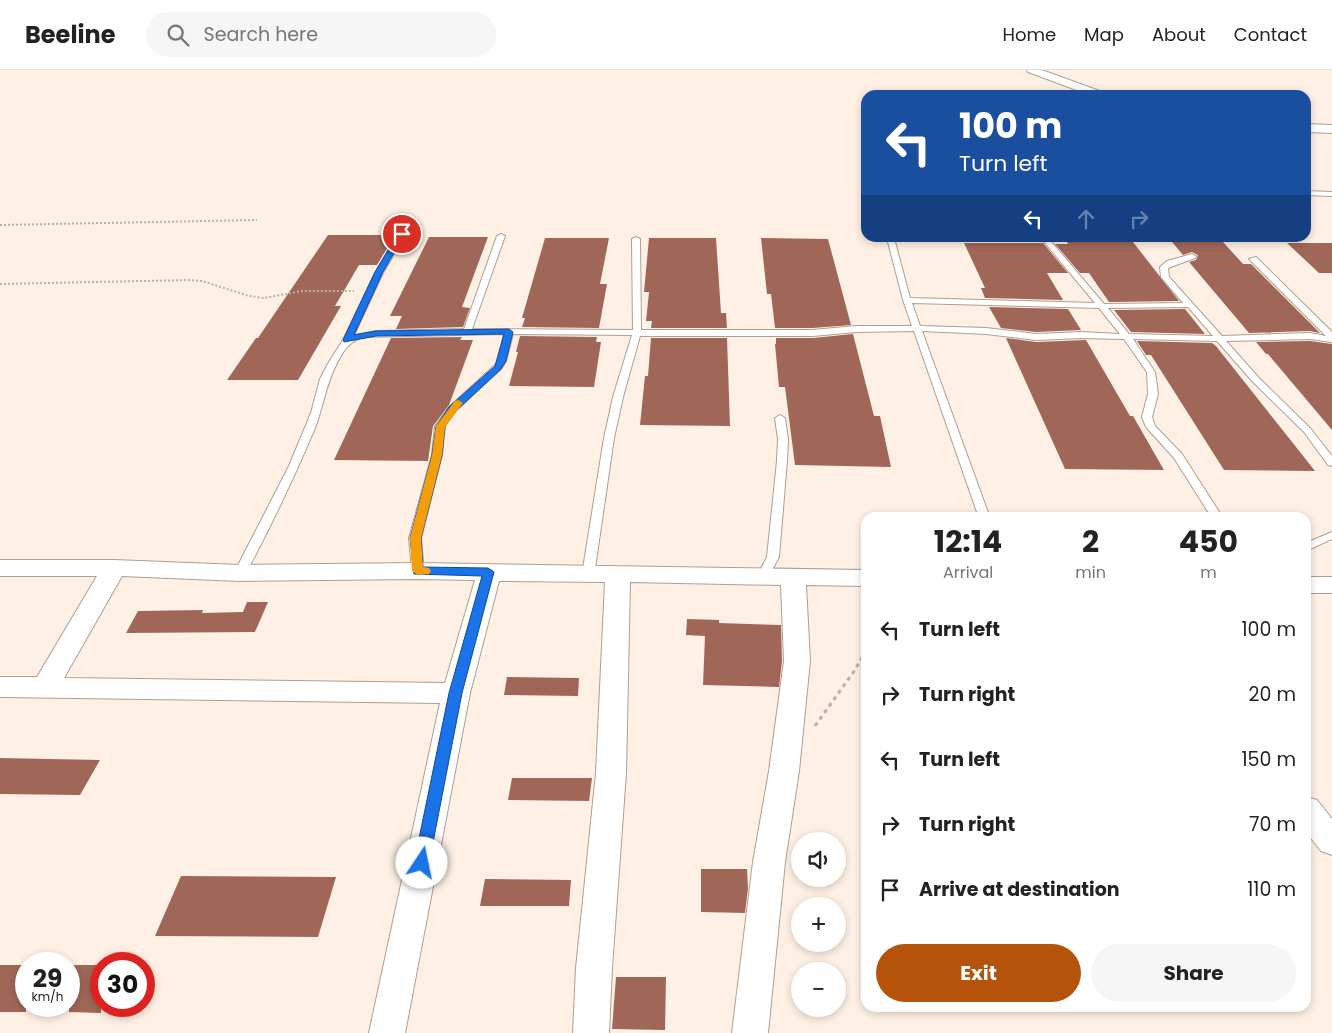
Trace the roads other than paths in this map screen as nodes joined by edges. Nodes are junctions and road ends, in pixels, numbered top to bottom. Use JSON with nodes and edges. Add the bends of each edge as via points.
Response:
{"nodes":[{"id":1,"x":1032,"y":70,"type":"edge"},
{"id":2,"x":1087,"y":90,"type":"edge"},
{"id":3,"x":1311,"y":128,"type":"edge"},
{"id":4,"x":1332,"y":129,"type":"edge"},
{"id":5,"x":1311,"y":193,"type":"edge"},
{"id":6,"x":1332,"y":194,"type":"edge"},
{"id":7,"x":402,"y":234,"type":"dead end"},
{"id":8,"x":501,"y":236,"type":"dead end"},
{"id":9,"x":636,"y":239,"type":"dead end"},
{"id":10,"x":891,"y":242,"type":"edge"},
{"id":11,"x":1048,"y":242,"type":"edge"},
{"id":12,"x":1192,"y":256,"type":"dead end"},
{"id":13,"x":1253,"y":258,"type":"dead end"},
{"id":14,"x":907,"y":300,"type":"junction"},
{"id":15,"x":1188,"y":305,"type":"junction"},
{"id":16,"x":1100,"y":306,"type":"junction"},
{"id":17,"x":918,"y":328,"type":"junction"},
{"id":18,"x":467,"y":331,"type":"junction"},
{"id":19,"x":509,"y":332,"type":"junction"},
{"id":20,"x":637,"y":333,"type":"junction"},
{"id":21,"x":1127,"y":337,"type":"junction"},
{"id":22,"x":1332,"y":338,"type":"edge"},
{"id":23,"x":1220,"y":339,"type":"junction"},
{"id":24,"x":347,"y":340,"type":"junction"},
{"id":25,"x":780,"y":418,"type":"dead end"},
{"id":26,"x":1332,"y":462,"type":"edge"},
{"id":27,"x":983,"y":512,"type":"edge"},
{"id":28,"x":1214,"y":512,"type":"edge"},
{"id":29,"x":1332,"y":535,"type":"edge"},
{"id":30,"x":1311,"y":546,"type":"edge"},
{"id":31,"x":0,"y":568,"type":"edge"},
{"id":32,"x":114,"y":568,"type":"junction"},
{"id":33,"x":418,"y":571,"type":"junction"},
{"id":34,"x":488,"y":572,"type":"junction"},
{"id":35,"x":240,"y":573,"type":"junction"},
{"id":36,"x":618,"y":574,"type":"junction"},
{"id":37,"x":588,"y":575,"type":"junction"},
{"id":38,"x":763,"y":576,"type":"junction"},
{"id":39,"x":793,"y":578,"type":"junction"},
{"id":40,"x":861,"y":578,"type":"edge"},
{"id":41,"x":1311,"y":585,"type":"edge"},
{"id":42,"x":1332,"y":585,"type":"edge"},
{"id":43,"x":0,"y":687,"type":"edge"},
{"id":44,"x":45,"y":688,"type":"junction"},
{"id":45,"x":456,"y":693,"type":"junction"},
{"id":46,"x":1311,"y":815,"type":"edge"},
{"id":47,"x":1332,"y":842,"type":"edge"},
{"id":48,"x":387,"y":1033,"type":"edge"},
{"id":49,"x":591,"y":1033,"type":"edge"},
{"id":50,"x":750,"y":1033,"type":"edge"}],
"edges":[{"from":1,"to":2,"type":"street"},
{"from":3,"to":4,"type":"street"},
{"from":5,"to":6,"type":"lane"},
{"from":7,"to":24,"type":"lane"},
{"from":8,"to":18,"type":"lane"},
{"from":9,"to":20,"type":"lane"},
{"from":10,"to":14,"type":"lane"},
{"from":11,"to":16,"type":"lane"},
{"from":12,"to":15,"type":"lane","via":[[1170,263],[1163,271]]},
{"from":13,"to":22,"type":"lane"},
{"from":14,"to":16,"type":"lane"},
{"from":14,"to":17,"type":"lane"},
{"from":15,"to":16,"type":"lane"},
{"from":15,"to":23,"type":"lane"},
{"from":16,"to":21,"type":"lane"},
{"from":17,"to":20,"type":"lane"},
{"from":17,"to":21,"type":"lane","via":[[1036,337]]},
{"from":17,"to":27,"type":"lane"},
{"from":18,"to":19,"type":"lane"},
{"from":18,"to":24,"type":"lane","via":[[361,335]]},
{"from":19,"to":20,"type":"lane"},
{"from":19,"to":33,"type":"lane","via":[[498,367],[456,405],[440,426],[437,455],[415,538]]},
{"from":20,"to":37,"type":"lane","via":[[609,438]]},
{"from":21,"to":23,"type":"lane"},
{"from":21,"to":28,"type":"lane","via":[[1152,372],[1153,394],[1147,416],[1151,427],[1178,456]]},
{"from":22,"to":23,"type":"lane"},
{"from":23,"to":26,"type":"lane"},
{"from":24,"to":35,"type":"lane","via":[[325,379],[316,413],[294,466]]},
{"from":25,"to":38,"type":"lane","via":[[782,461],[773,557]]},
{"from":29,"to":30,"type":"lane"},
{"from":31,"to":32,"type":"street"},
{"from":32,"to":35,"type":"street"},
{"from":32,"to":44,"type":"street"},
{"from":33,"to":34,"type":"street"},
{"from":33,"to":35,"type":"street"},
{"from":34,"to":37,"type":"street"},
{"from":34,"to":45,"type":"street"},
{"from":36,"to":37,"type":"street"},
{"from":36,"to":38,"type":"street"},
{"from":36,"to":49,"type":"street","via":[[611,773]]},
{"from":38,"to":39,"type":"street"},
{"from":39,"to":40,"type":"street"},
{"from":39,"to":50,"type":"street","via":[[797,661]]},
{"from":41,"to":42,"type":"street"},
{"from":43,"to":44,"type":"street"},
{"from":44,"to":45,"type":"street"},
{"from":45,"to":48,"type":"street"},
{"from":46,"to":47,"type":"street"}]}
